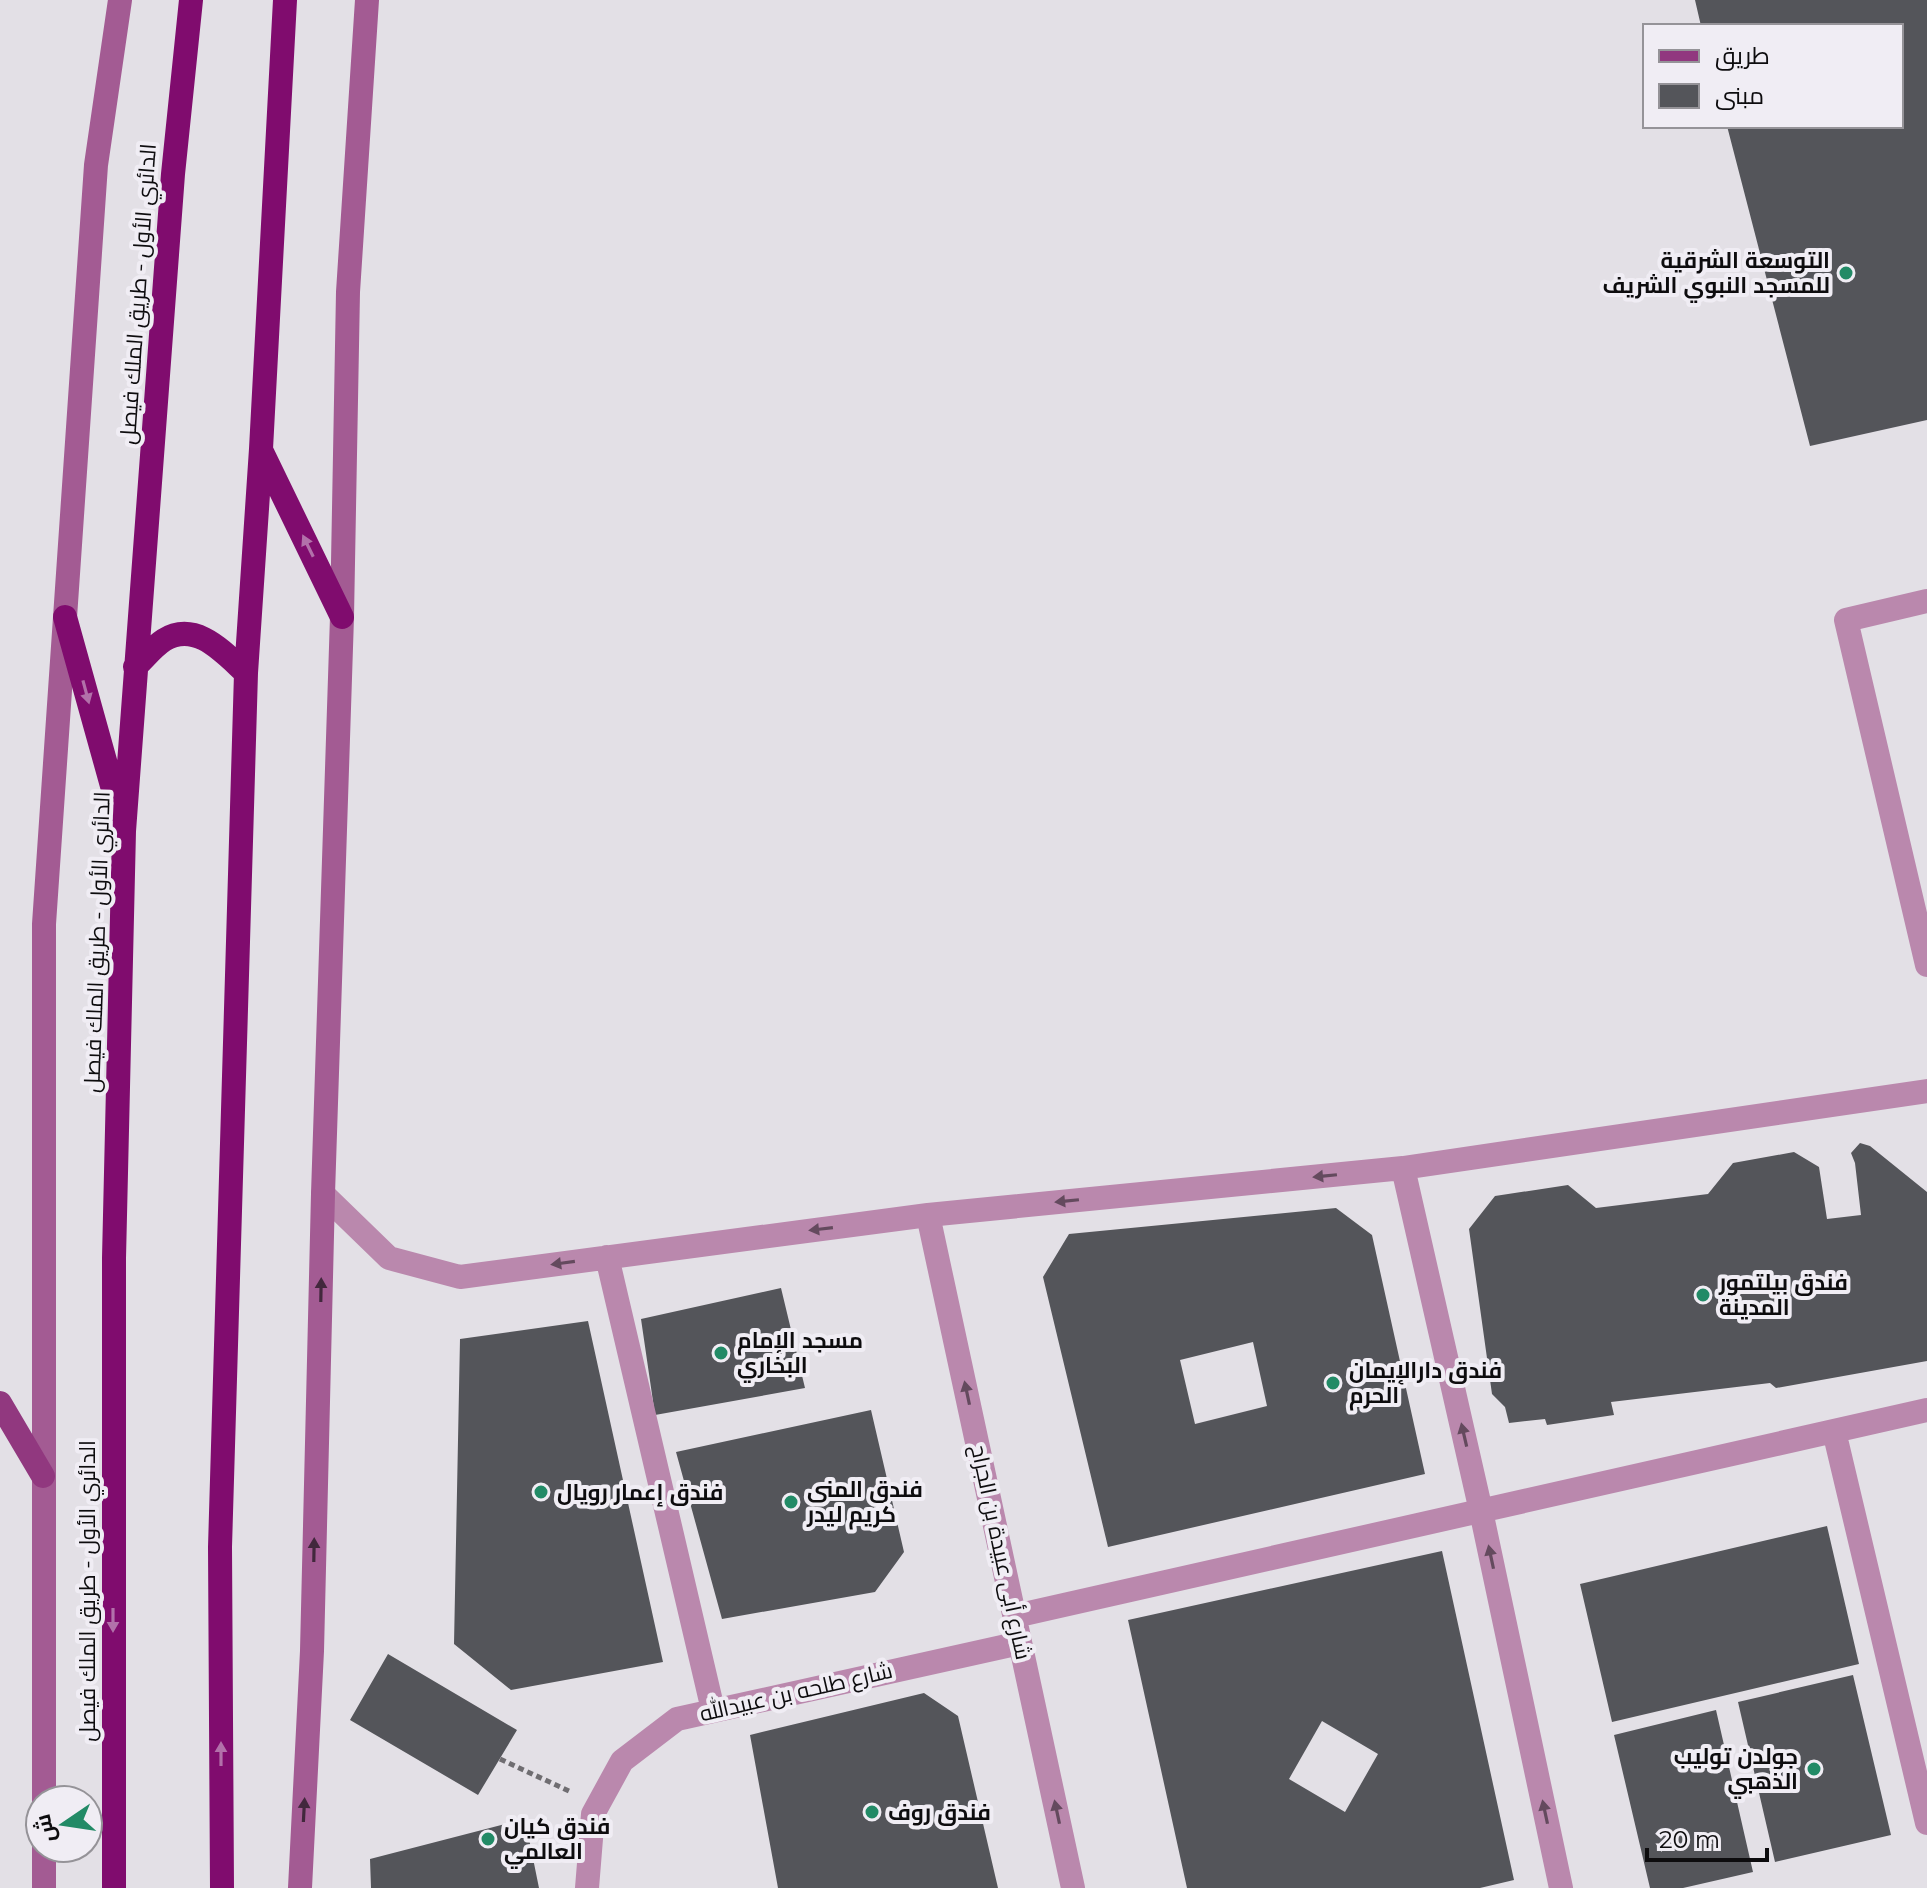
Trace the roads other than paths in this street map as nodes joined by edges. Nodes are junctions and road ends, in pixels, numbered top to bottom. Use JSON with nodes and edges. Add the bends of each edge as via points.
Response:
{"nodes":[{"id":1,"x":120,"y":0,"type":"edge"},
{"id":2,"x":191,"y":0,"type":"edge"},
{"id":3,"x":285,"y":0,"type":"edge"},
{"id":4,"x":367,"y":0,"type":"edge"},
{"id":5,"x":261,"y":449,"type":"junction"},
{"id":6,"x":1927,"y":601,"type":"edge"},
{"id":7,"x":65,"y":617,"type":"junction"},
{"id":8,"x":342,"y":617,"type":"junction"},
{"id":9,"x":135,"y":667,"type":"junction"},
{"id":10,"x":246,"y":673,"type":"junction"},
{"id":11,"x":124,"y":831,"type":"junction"},
{"id":12,"x":1916,"y":873,"type":"edge"},
{"id":13,"x":1927,"y":965,"type":"edge"},
{"id":14,"x":1927,"y":1091,"type":"edge"},
{"id":15,"x":1403,"y":1168,"type":"junction"},
{"id":16,"x":323,"y":1194,"type":"junction"},
{"id":17,"x":928,"y":1215,"type":"junction"},
{"id":18,"x":607,"y":1257,"type":"junction"},
{"id":19,"x":0,"y":1403,"type":"edge"},
{"id":20,"x":1927,"y":1410,"type":"edge"},
{"id":21,"x":1834,"y":1431,"type":"junction"},
{"id":22,"x":43,"y":1476,"type":"junction"},
{"id":23,"x":1481,"y":1511,"type":"junction"},
{"id":24,"x":1015,"y":1616,"type":"junction"},
{"id":25,"x":1020,"y":1643,"type":"junction"},
{"id":26,"x":713,"y":1710,"type":"junction"},
{"id":27,"x":44,"y":1784,"type":"edge"},
{"id":28,"x":1927,"y":1823,"type":"edge"},
{"id":29,"x":44,"y":1864,"type":"edge"},
{"id":30,"x":44,"y":1888,"type":"edge"},
{"id":31,"x":114,"y":1888,"type":"edge"},
{"id":32,"x":222,"y":1888,"type":"edge"},
{"id":33,"x":300,"y":1888,"type":"edge"},
{"id":34,"x":587,"y":1888,"type":"edge"},
{"id":35,"x":1073,"y":1888,"type":"edge"},
{"id":36,"x":1561,"y":1888,"type":"edge"}],
"edges":[{"from":1,"to":7,"type":"main road","via":[[96,165]]},
{"from":2,"to":9,"type":"highway","name":"الدائري الأول - طريق الملك فيصل"},
{"from":3,"to":5,"type":"highway"},
{"from":4,"to":8,"type":"main road","via":[[348,292]]},
{"from":8,"to":5,"type":"highway","one_way":true},
{"from":5,"to":10,"type":"highway"},
{"from":6,"to":12,"type":"street","via":[[1846,620]]},
{"from":7,"to":11,"type":"highway","one_way":true},
{"from":7,"to":22,"type":"main road","via":[[44,924]]},
{"from":8,"to":16,"type":"main road"},
{"from":9,"to":10,"type":"highway","via":[[165,639],[186,634],[209,639]]},
{"from":9,"to":11,"type":"highway","name":"الدائري الأول - طريق الملك فيصل"},
{"from":32,"to":10,"type":"highway","one_way":true,"via":[[220,1547]]},
{"from":11,"to":31,"type":"highway","name":"الدائري الأول - طريق الملك فيصل","one_way":true,"via":[[114,1258]]},
{"from":12,"to":13,"type":"street"},
{"from":14,"to":15,"type":"street"},
{"from":15,"to":17,"type":"street","one_way":true},
{"from":23,"to":15,"type":"street","one_way":true},
{"from":18,"to":16,"type":"street","one_way":true,"via":[[460,1277],[389,1258]]},
{"from":33,"to":16,"type":"main road","one_way":true,"via":[[312,1651]]},
{"from":17,"to":18,"type":"street","one_way":true},
{"from":24,"to":17,"type":"street","name":"شارع أبى عبيدة بن الجراح","one_way":true},
{"from":18,"to":26,"type":"street"},
{"from":19,"to":22,"type":"main road"},
{"from":20,"to":21,"type":"street"},
{"from":21,"to":23,"type":"street"},
{"from":21,"to":28,"type":"street"},
{"from":22,"to":27,"type":"main road"},
{"from":23,"to":24,"type":"street"},
{"from":36,"to":23,"type":"street","one_way":true},
{"from":24,"to":25,"type":"street","name":"شارع أبى عبيدة بن الجراح"},
{"from":25,"to":26,"type":"street","name":"شارع طلحه بن عبيدالله"},
{"from":35,"to":25,"type":"street","name":"شارع أبى عبيدة بن الجراح","one_way":true},
{"from":26,"to":34,"type":"street","name":"شارع طلحه بن عبيدالله","via":[[677,1719],[622,1761],[593,1814]]},
{"from":29,"to":30,"type":"main road"}]}
